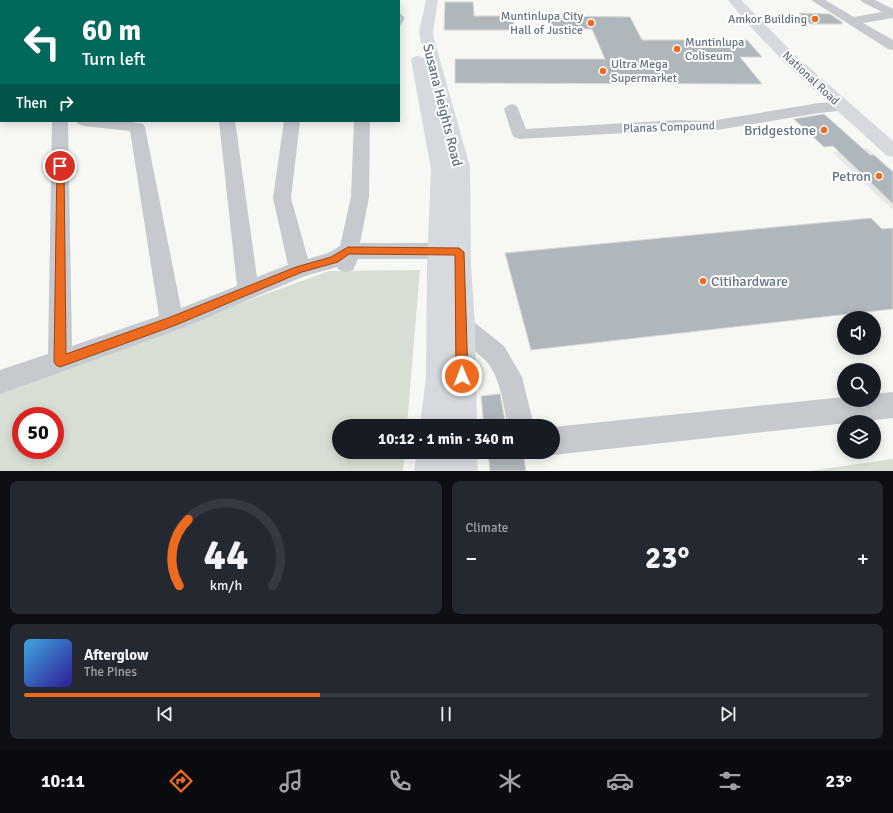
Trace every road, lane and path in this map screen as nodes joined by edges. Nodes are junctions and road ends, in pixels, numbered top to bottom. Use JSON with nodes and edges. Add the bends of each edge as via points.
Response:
{"nodes":[{"id":1,"x":423,"y":0,"type":"edge"},
{"id":2,"x":432,"y":0,"type":"edge"},
{"id":3,"x":734,"y":0,"type":"edge"},
{"id":4,"x":817,"y":0,"type":"edge"},
{"id":5,"x":866,"y":0,"type":"edge"},
{"id":6,"x":893,"y":13,"type":"edge"},
{"id":7,"x":853,"y":21,"type":"junction"},
{"id":8,"x":893,"y":46,"type":"edge"},
{"id":9,"x":842,"y":107,"type":"junction"},
{"id":10,"x":512,"y":109,"type":"dead end"},
{"id":11,"x":60,"y":122,"type":"edge"},
{"id":12,"x":95,"y":122,"type":"edge"},
{"id":13,"x":227,"y":122,"type":"edge"},
{"id":14,"x":292,"y":122,"type":"edge"},
{"id":15,"x":362,"y":122,"type":"edge"},
{"id":16,"x":893,"y":151,"type":"edge"},
{"id":17,"x":343,"y":258,"type":"junction"},
{"id":18,"x":449,"y":258,"type":"junction"},
{"id":19,"x":300,"y":269,"type":"junction"},
{"id":20,"x":248,"y":290,"type":"junction"},
{"id":21,"x":172,"y":322,"type":"junction"},
{"id":22,"x":462,"y":326,"type":"junction"},
{"id":23,"x":60,"y":362,"type":"junction"},
{"id":24,"x":0,"y":382,"type":"edge"},
{"id":25,"x":893,"y":406,"type":"edge"},
{"id":26,"x":436,"y":419,"type":"edge"},
{"id":27,"x":462,"y":419,"type":"edge"},
{"id":28,"x":519,"y":419,"type":"edge"},
{"id":29,"x":560,"y":440,"type":"edge"},
{"id":30,"x":431,"y":459,"type":"edge"},
{"id":31,"x":462,"y":459,"type":"edge"},
{"id":32,"x":430,"y":471,"type":"edge"},
{"id":33,"x":462,"y":471,"type":"edge"}],
"edges":[{"from":1,"to":18,"type":"main road","name":"Susana Heights Road","via":[[414,40],[441,169]]},
{"from":2,"to":18,"type":"main road","name":"Susana Heights Road","via":[[427,39],[460,167]]},
{"from":3,"to":9,"type":"main road","name":"National Road","via":[[765,35]]},
{"from":4,"to":7,"type":"street"},
{"from":5,"to":6,"type":"street"},
{"from":6,"to":7,"type":"street"},
{"from":7,"to":8,"type":"street"},
{"from":9,"to":10,"type":"street","name":"Planas Compound","via":[[819,108],[711,126],[678,125],[520,134]]},
{"from":9,"to":16,"type":"main road","name":"National Road"},
{"from":11,"to":23,"type":"street"},
{"from":12,"to":21,"type":"street","via":[[137,126]]},
{"from":13,"to":20,"type":"street"},
{"from":14,"to":19,"type":"street","via":[[282,198]]},
{"from":15,"to":17,"type":"street","via":[[360,197]]},
{"from":17,"to":18,"type":"street"},
{"from":17,"to":19,"type":"street"},
{"from":18,"to":22,"type":"main road","name":"Susana Heights Road"},
{"from":18,"to":26,"type":"main road","name":"Susana Heights Road"},
{"from":19,"to":20,"type":"street"},
{"from":20,"to":21,"type":"street"},
{"from":21,"to":23,"type":"street"},
{"from":22,"to":27,"type":"main road","name":"Susana Heights Road"},
{"from":22,"to":28,"type":"street","via":[[495,354],[509,377]]},
{"from":23,"to":24,"type":"street"},
{"from":25,"to":29,"type":"street"},
{"from":30,"to":32,"type":"main road"},
{"from":31,"to":33,"type":"main road"}]}
